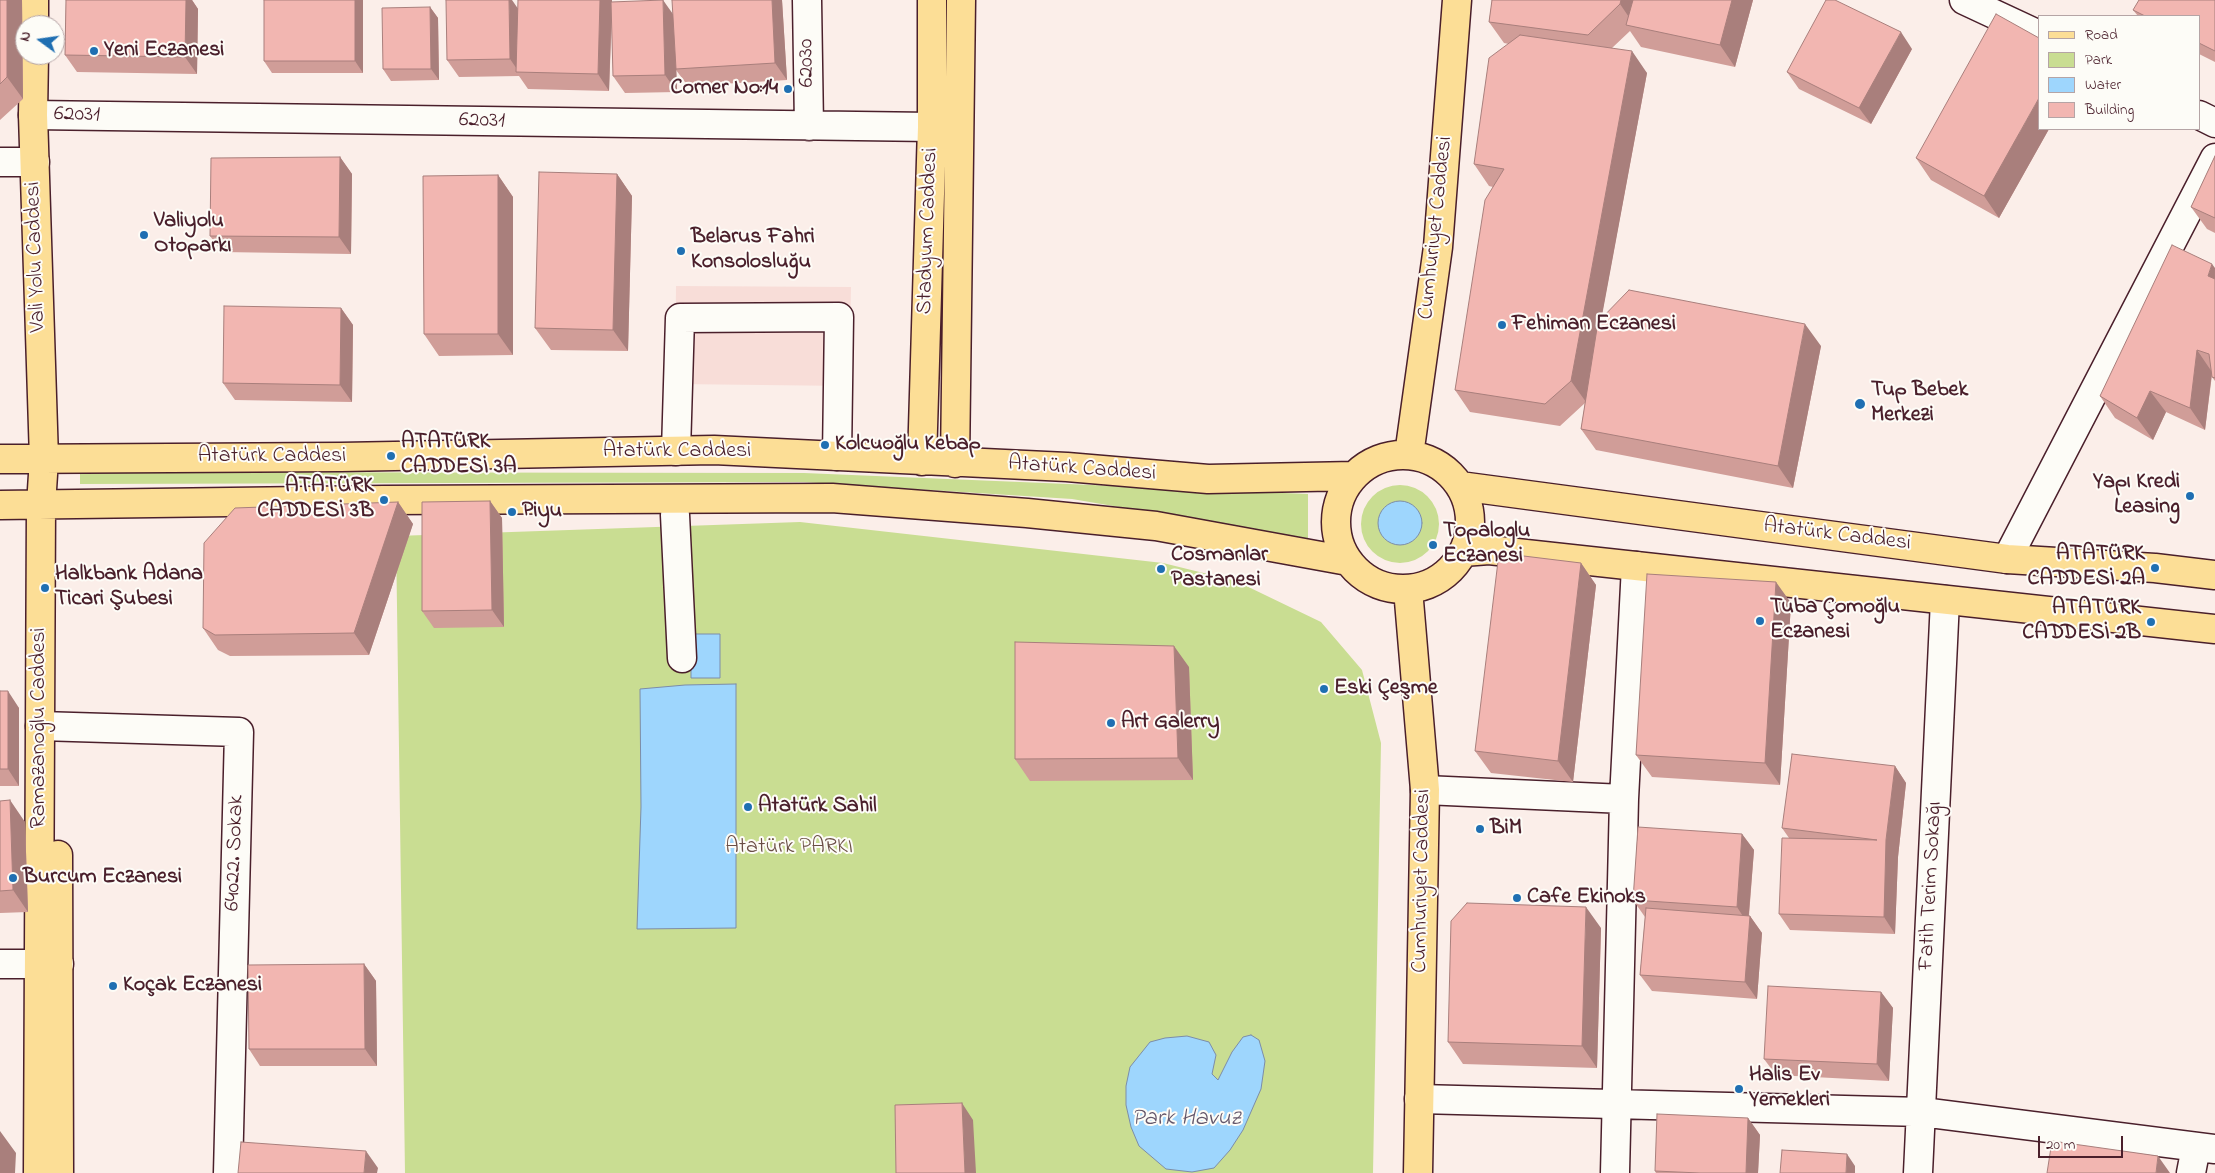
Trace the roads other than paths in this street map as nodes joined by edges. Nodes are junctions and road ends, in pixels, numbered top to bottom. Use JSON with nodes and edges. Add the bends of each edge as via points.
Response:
{"nodes":[{"id":1,"x":34,"y":0,"type":"edge"},
{"id":2,"x":807,"y":0,"type":"edge"},
{"id":3,"x":932,"y":0,"type":"edge"},
{"id":4,"x":961,"y":0,"type":"edge"},
{"id":5,"x":1457,"y":0,"type":"edge"},
{"id":6,"x":1964,"y":0,"type":"edge"},
{"id":7,"x":2007,"y":9,"type":"edge"},
{"id":8,"x":34,"y":15,"type":"edge"},
{"id":9,"x":2038,"y":34,"type":"edge"},
{"id":10,"x":34,"y":65,"type":"edge"},
{"id":11,"x":33,"y":115,"type":"junction"},
{"id":12,"x":2200,"y":116,"type":"edge"},
{"id":13,"x":2215,"y":123,"type":"edge"},
{"id":14,"x":809,"y":126,"type":"junction"},
{"id":15,"x":932,"y":127,"type":"junction"},
{"id":16,"x":2215,"y":158,"type":"edge"},
{"id":17,"x":0,"y":162,"type":"edge"},
{"id":18,"x":35,"y":162,"type":"junction"},
{"id":19,"x":676,"y":450,"type":"junction"},
{"id":20,"x":1410,"y":455,"type":"junction"},
{"id":21,"x":837,"y":456,"type":"junction"},
{"id":22,"x":44,"y":458,"type":"junction"},
{"id":23,"x":0,"y":459,"type":"edge"},
{"id":24,"x":922,"y":461,"type":"junction"},
{"id":25,"x":955,"y":463,"type":"junction"},
{"id":26,"x":1354,"y":476,"type":"junction"},
{"id":27,"x":1460,"y":486,"type":"junction"},
{"id":28,"x":0,"y":505,"type":"edge"},
{"id":29,"x":49,"y":505,"type":"junction"},
{"id":30,"x":675,"y":515,"type":"dead end"},
{"id":31,"x":1462,"y":552,"type":"junction"},
{"id":32,"x":2007,"y":559,"type":"junction"},
{"id":33,"x":1348,"y":561,"type":"junction"},
{"id":34,"x":1636,"y":566,"type":"junction"},
{"id":35,"x":2215,"y":575,"type":"edge"},
{"id":36,"x":1408,"y":589,"type":"junction"},
{"id":37,"x":1945,"y":600,"type":"junction"},
{"id":38,"x":2215,"y":629,"type":"edge"},
{"id":39,"x":682,"y":658,"type":"dead end"},
{"id":40,"x":49,"y":726,"type":"junction"},
{"id":41,"x":1425,"y":790,"type":"junction"},
{"id":42,"x":1624,"y":799,"type":"junction"},
{"id":43,"x":0,"y":964,"type":"edge"},
{"id":44,"x":49,"y":964,"type":"junction"},
{"id":45,"x":1419,"y":1099,"type":"junction"},
{"id":46,"x":1617,"y":1105,"type":"junction"},
{"id":47,"x":1922,"y":1112,"type":"junction"},
{"id":48,"x":2201,"y":1156,"type":"edge"},
{"id":49,"x":38,"y":1173,"type":"edge"},
{"id":50,"x":59,"y":1173,"type":"edge"},
{"id":51,"x":228,"y":1173,"type":"edge"},
{"id":52,"x":1418,"y":1173,"type":"edge"},
{"id":53,"x":1615,"y":1173,"type":"edge"},
{"id":54,"x":1918,"y":1173,"type":"edge"}],
"edges":[{"from":1,"to":8,"type":"main road"},
{"from":2,"to":14,"type":"street","name":"62030"},
{"from":3,"to":15,"type":"main road","name":"Stadyum Caddesi"},
{"from":4,"to":25,"type":"main road"},
{"from":5,"to":20,"type":"main road","name":"Cumhuriyet Caddesi","via":[[1438,247]]},
{"from":6,"to":7,"type":"street"},
{"from":7,"to":9,"type":"street"},
{"from":10,"to":11,"type":"main road","name":"Vali Yolu Caddesi"},
{"from":11,"to":14,"type":"street","name":"62031"},
{"from":11,"to":18,"type":"main road","name":"Vali Yolu Caddesi"},
{"from":12,"to":13,"type":"street"},
{"from":14,"to":15,"type":"street","name":"62031"},
{"from":15,"to":24,"type":"main road","name":"Stadyum Caddesi"},
{"from":16,"to":32,"type":"street"},
{"from":17,"to":18,"type":"street"},
{"from":18,"to":22,"type":"main road","name":"Vali Yolu Caddesi"},
{"from":19,"to":21,"type":"main road","name":"Atatürk Caddesi"},
{"from":19,"to":21,"type":"street","via":[[680,318],[839,318]]},
{"from":19,"to":22,"type":"main road","name":"Atatürk Caddesi","via":[[341,457]]},
{"from":20,"to":26,"type":"main road","via":[[1389,456],[1370,463]]},
{"from":20,"to":27,"type":"main road","via":[[1435,463]]},
{"from":21,"to":24,"type":"main road","name":"Atatürk Caddesi"},
{"from":22,"to":23,"type":"main road","name":"Atatürk Caddesi"},
{"from":22,"to":29,"type":"main road","name":"Ramazanoğlu Caddesi"},
{"from":24,"to":25,"type":"main road","name":"Atatürk Caddesi"},
{"from":25,"to":26,"type":"main road","name":"Atatürk Caddesi","via":[[1067,467],[1208,479]]},
{"from":26,"to":33,"type":"main road","via":[[1341,495],[1336,517],[1338,540]]},
{"from":27,"to":31,"type":"main road","via":[[1470,519]]},
{"from":27,"to":32,"type":"main road","name":"Atatürk Caddesi"},
{"from":28,"to":29,"type":"main road","name":"Atatürk Caddesi"},
{"from":29,"to":33,"type":"main road","name":"Atatürk Caddesi","via":[[832,498],[1156,526]]},
{"from":29,"to":40,"type":"main road","name":"Ramazanoğlu Caddesi"},
{"from":30,"to":39,"type":"street"},
{"from":31,"to":34,"type":"main road","via":[[1489,550]]},
{"from":31,"to":36,"type":"main road","via":[[1449,570],[1430,583]]},
{"from":32,"to":35,"type":"main road","name":"Atatürk Caddesi"},
{"from":33,"to":36,"type":"main road","via":[[1364,577],[1385,587]]},
{"from":34,"to":37,"type":"main road"},
{"from":34,"to":42,"type":"street"},
{"from":36,"to":41,"type":"main road","name":"Cumhuriyet Caddesi"},
{"from":37,"to":38,"type":"main road"},
{"from":37,"to":47,"type":"street","name":"Fatih Terim Sokağı"},
{"from":40,"to":44,"type":"main road","name":"Ramazanoğlu Caddesi"},
{"from":40,"to":51,"type":"street","name":"64022. Sokak","via":[[239,732]]},
{"from":41,"to":42,"type":"street"},
{"from":41,"to":45,"type":"main road","name":"Cumhuriyet Caddesi"},
{"from":42,"to":46,"type":"street"},
{"from":43,"to":44,"type":"street"},
{"from":44,"to":49,"type":"main road","name":"Ramazanoğlu Caddesi"},
{"from":44,"to":50,"type":"main road","name":"Ramazanoğlu Caddesi"},
{"from":45,"to":46,"type":"street"},
{"from":45,"to":52,"type":"main road","name":"Cumhuriyet Caddesi"},
{"from":46,"to":47,"type":"street"},
{"from":46,"to":53,"type":"street"},
{"from":47,"to":48,"type":"street"},
{"from":47,"to":54,"type":"street","name":"Fatih Terim Sokağı"}]}
